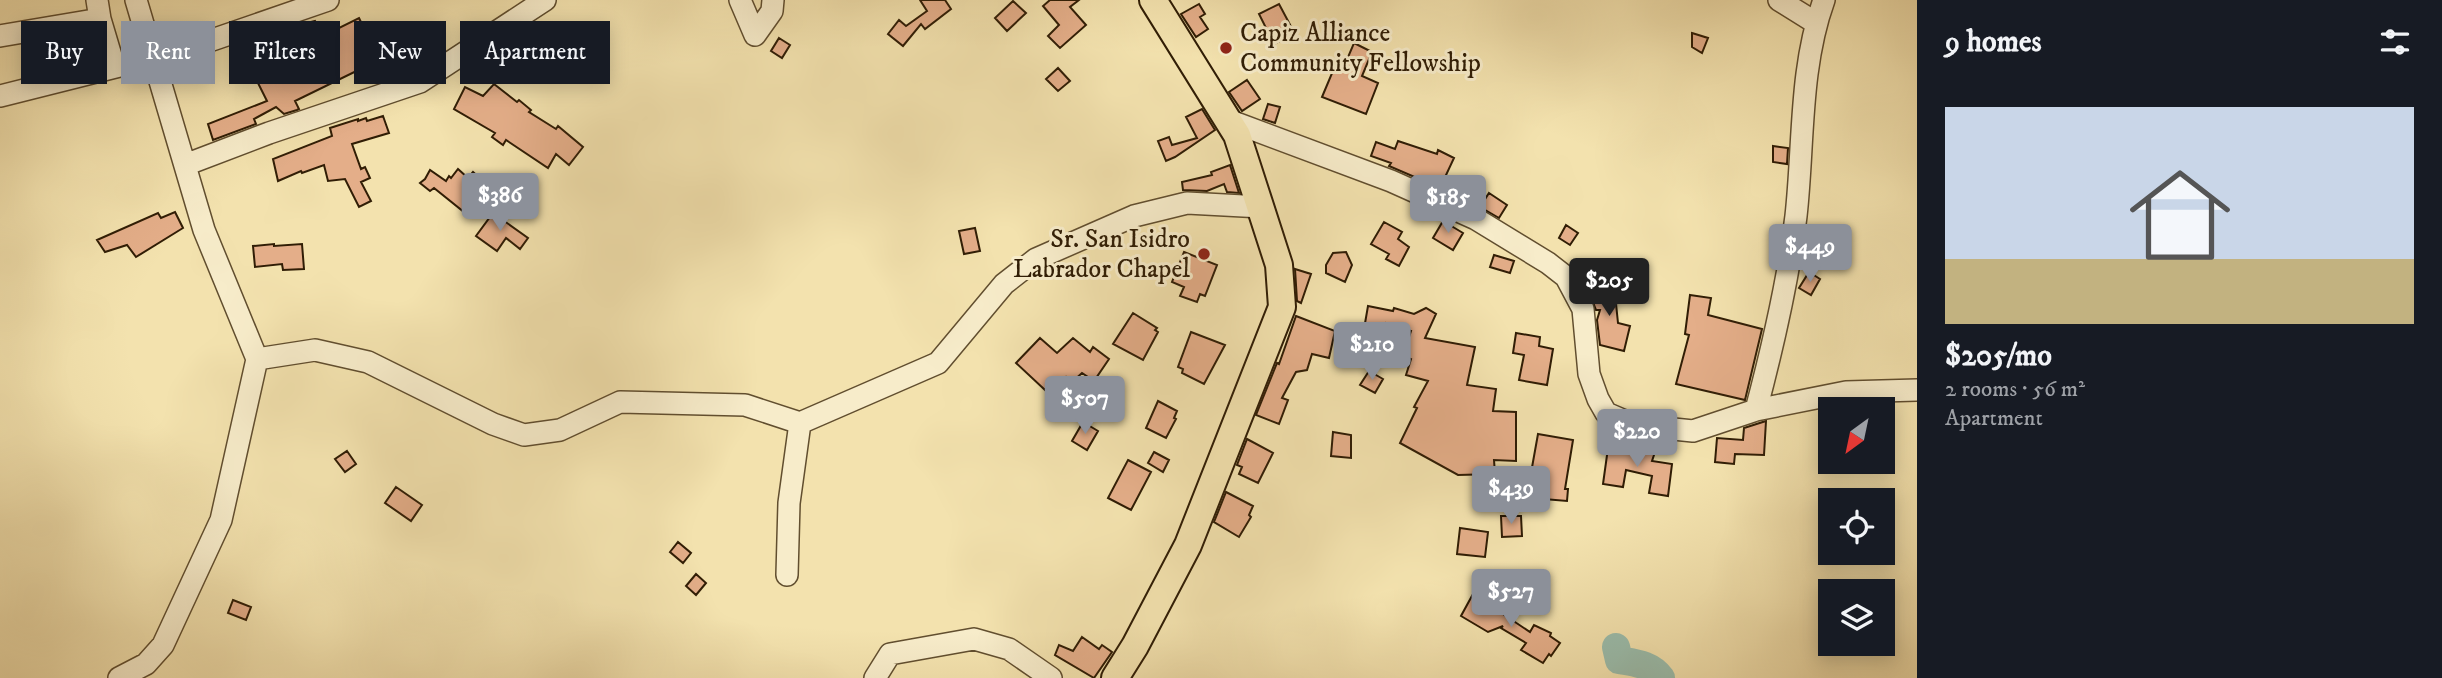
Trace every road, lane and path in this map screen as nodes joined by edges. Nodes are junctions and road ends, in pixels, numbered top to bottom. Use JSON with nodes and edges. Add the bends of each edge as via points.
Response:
{"nodes":[{"id":1,"x":136,"y":0,"type":"edge"},
{"id":2,"x":328,"y":0,"type":"edge"},
{"id":3,"x":545,"y":0,"type":"edge"},
{"id":4,"x":740,"y":0,"type":"edge"},
{"id":5,"x":773,"y":0,"type":"edge"},
{"id":6,"x":1153,"y":0,"type":"edge"},
{"id":7,"x":1779,"y":0,"type":"edge"},
{"id":8,"x":1824,"y":0,"type":"edge"},
{"id":9,"x":99,"y":9,"type":"edge"},
{"id":10,"x":142,"y":21,"type":"edge"},
{"id":11,"x":1815,"y":23,"type":"junction"},
{"id":12,"x":0,"y":36,"type":"edge"},
{"id":13,"x":215,"y":39,"type":"edge"},
{"id":14,"x":121,"y":64,"type":"edge"},
{"id":15,"x":114,"y":66,"type":"junction"},
{"id":16,"x":160,"y":84,"type":"edge"},
{"id":17,"x":0,"y":96,"type":"edge"},
{"id":18,"x":1228,"y":120,"type":"junction"},
{"id":19,"x":185,"y":165,"type":"junction"},
{"id":20,"x":1262,"y":208,"type":"junction"},
{"id":21,"x":257,"y":359,"type":"junction"},
{"id":22,"x":1917,"y":390,"type":"edge"},
{"id":23,"x":1756,"y":410,"type":"junction"},
{"id":24,"x":800,"y":423,"type":"junction"},
{"id":25,"x":787,"y":575,"type":"dead end"},
{"id":26,"x":119,"y":678,"type":"edge"},
{"id":27,"x":875,"y":678,"type":"edge"},
{"id":28,"x":1051,"y":678,"type":"edge"},
{"id":29,"x":1115,"y":678,"type":"edge"}],
"edges":[{"from":1,"to":10,"type":"street"},
{"from":2,"to":13,"type":"street"},
{"from":3,"to":19,"type":"street","via":[[420,82]]},
{"from":4,"to":5,"type":"street","via":[[755,35],[772,11]]},
{"from":6,"to":18,"type":"main road"},
{"from":7,"to":11,"type":"street"},
{"from":8,"to":11,"type":"street"},
{"from":9,"to":12,"type":"street"},
{"from":9,"to":15,"type":"street"},
{"from":11,"to":23,"type":"street","via":[[1787,281]]},
{"from":14,"to":15,"type":"street"},
{"from":15,"to":17,"type":"street"},
{"from":16,"to":19,"type":"street"},
{"from":18,"to":20,"type":"main road"},
{"from":18,"to":23,"type":"street","via":[[1391,181],[1476,219],[1548,263],[1566,277],[1583,309],[1589,374],[1606,413],[1634,425],[1693,431]]},
{"from":19,"to":21,"type":"street","via":[[204,230]]},
{"from":20,"to":24,"type":"street","via":[[1187,203],[1134,216],[1036,259],[1004,284],[938,362]]},
{"from":20,"to":29,"type":"main road","via":[[1279,265],[1282,307],[1188,545]]},
{"from":21,"to":24,"type":"street","via":[[315,350],[368,362],[524,435],[561,430],[620,402],[745,405]]},
{"from":21,"to":26,"type":"street","via":[[221,520],[163,645],[146,664]]},
{"from":22,"to":23,"type":"street","via":[[1846,392]]},
{"from":24,"to":25,"type":"street","via":[[789,503]]},
{"from":27,"to":28,"type":"street","via":[[890,654],[974,639],[1009,649]]}]}
